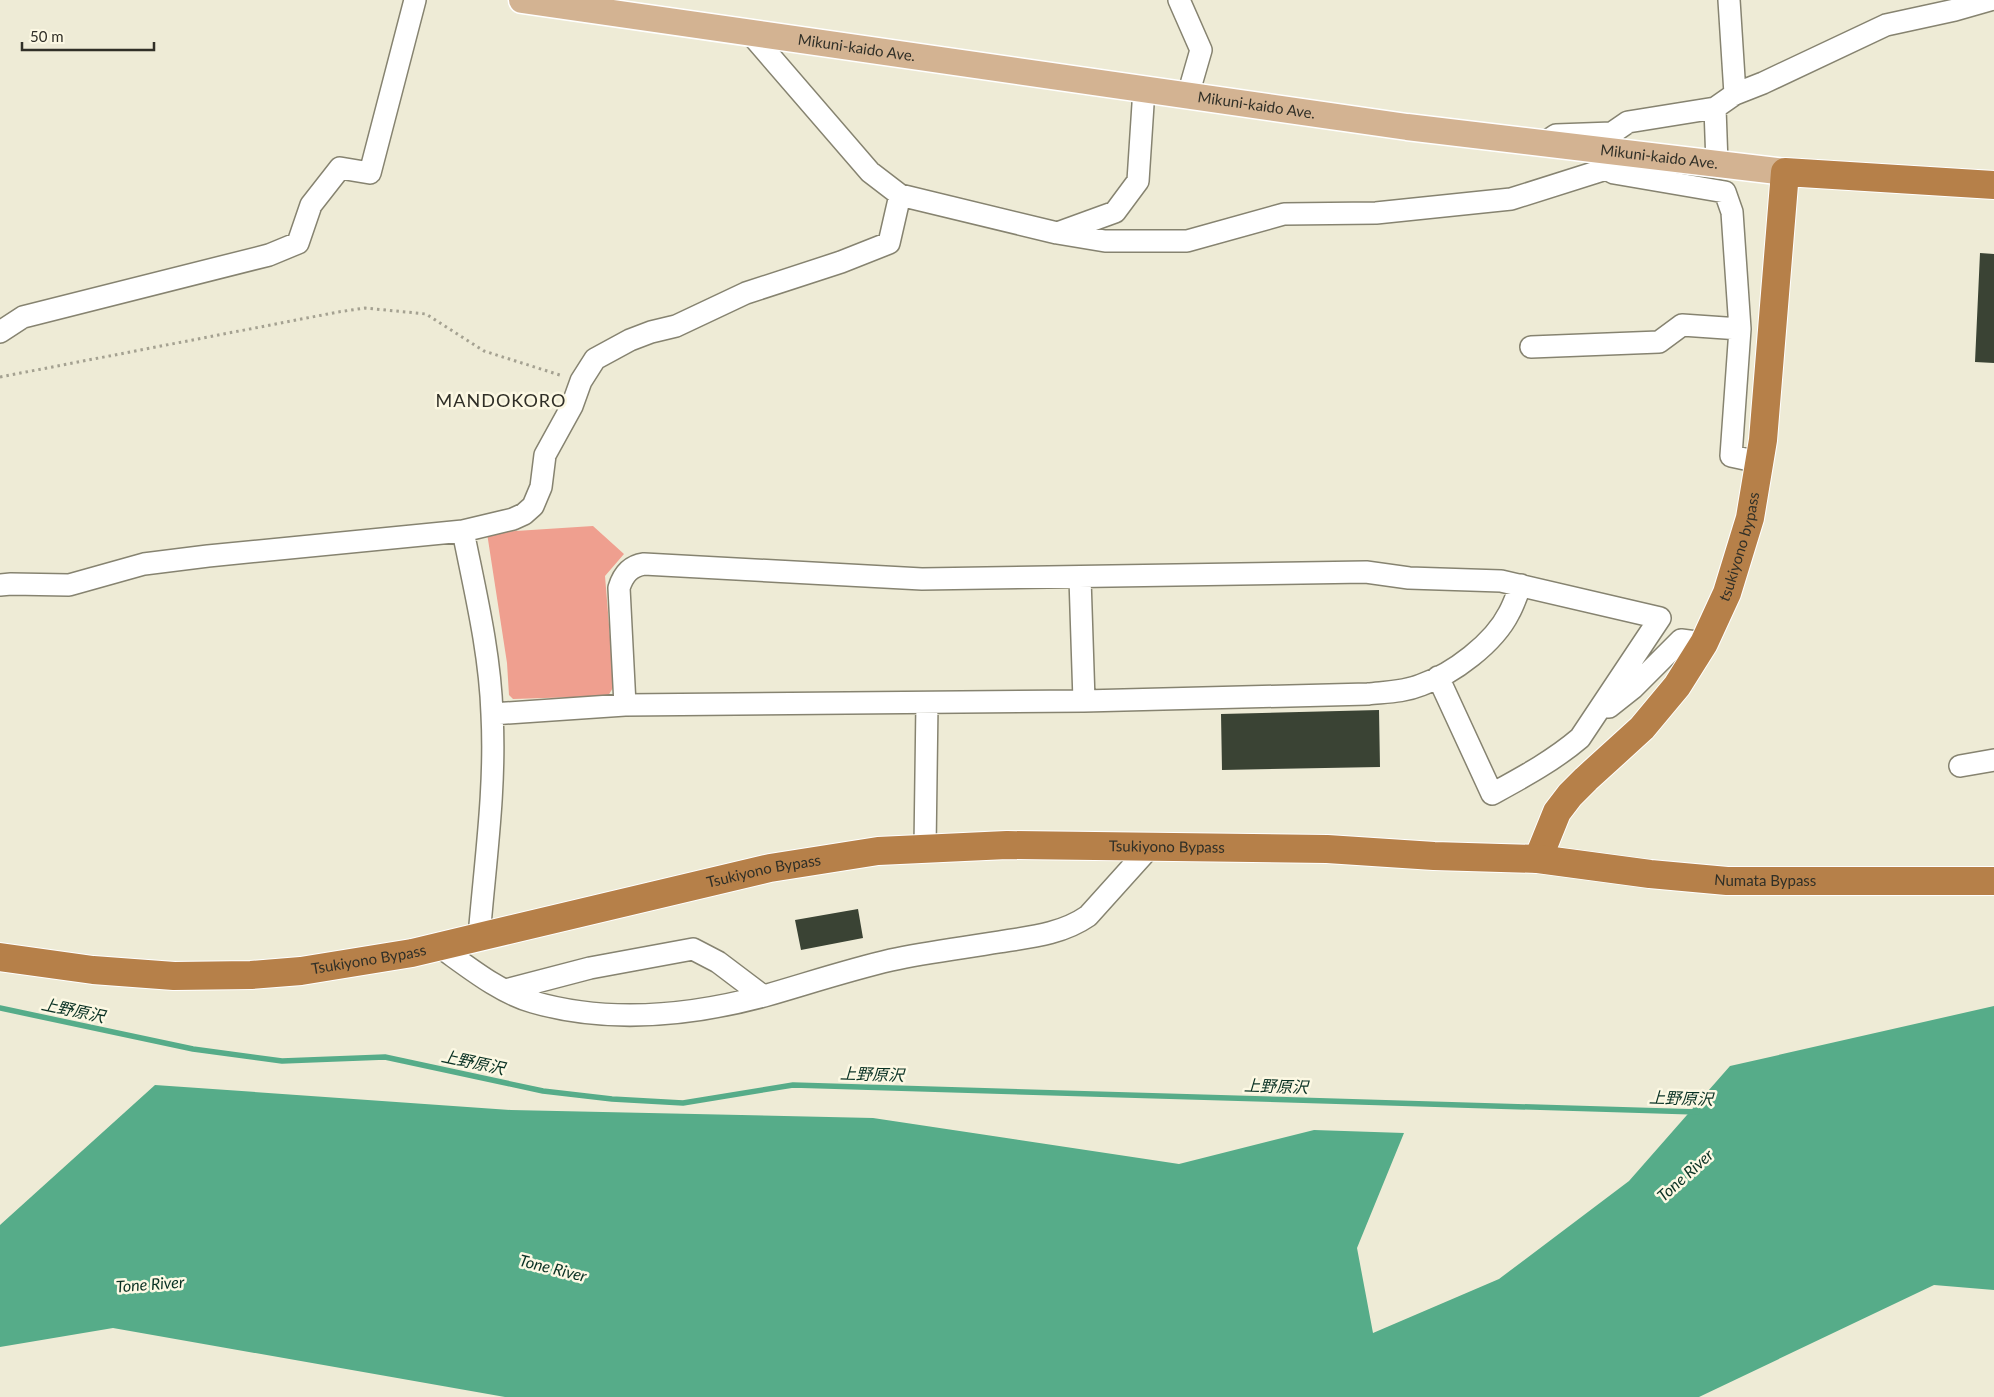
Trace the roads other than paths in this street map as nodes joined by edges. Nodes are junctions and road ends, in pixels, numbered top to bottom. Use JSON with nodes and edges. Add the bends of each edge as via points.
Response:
{"nodes":[{"id":1,"x":415,"y":0,"type":"edge"},
{"id":2,"x":522,"y":0,"type":"edge"},
{"id":3,"x":1179,"y":0,"type":"edge"},
{"id":4,"x":1729,"y":0,"type":"edge"},
{"id":5,"x":1990,"y":0,"type":"edge"},
{"id":6,"x":619,"y":7,"type":"edge"},
{"id":7,"x":750,"y":33,"type":"junction"},
{"id":8,"x":1144,"y":89,"type":"junction"},
{"id":9,"x":1736,"y":94,"type":"junction"},
{"id":10,"x":1188,"y":95,"type":"junction"},
{"id":11,"x":1715,"y":108,"type":"junction"},
{"id":12,"x":1542,"y":144,"type":"junction"},
{"id":13,"x":1608,"y":161,"type":"junction"},
{"id":14,"x":1717,"y":164,"type":"junction"},
{"id":15,"x":1785,"y":172,"type":"junction"},
{"id":16,"x":1994,"y":185,"type":"edge"},
{"id":17,"x":900,"y":195,"type":"junction"},
{"id":18,"x":1057,"y":233,"type":"junction"},
{"id":19,"x":1740,"y":329,"type":"junction"},
{"id":20,"x":0,"y":332,"type":"edge"},
{"id":21,"x":1531,"y":347,"type":"dead end"},
{"id":22,"x":1759,"y":462,"type":"junction"},
{"id":23,"x":463,"y":531,"type":"junction"},
{"id":24,"x":1080,"y":578,"type":"junction"},
{"id":25,"x":1521,"y":584,"type":"junction"},
{"id":26,"x":0,"y":585,"type":"edge"},
{"id":27,"x":1704,"y":643,"type":"junction"},
{"id":28,"x":1438,"y":678,"type":"junction"},
{"id":29,"x":1084,"y":701,"type":"junction"},
{"id":30,"x":927,"y":703,"type":"junction"},
{"id":31,"x":625,"y":706,"type":"junction"},
{"id":32,"x":492,"y":714,"type":"junction"},
{"id":33,"x":1592,"y":720,"type":"junction"},
{"id":34,"x":1994,"y":760,"type":"edge"},
{"id":35,"x":1960,"y":766,"type":"dead end"},
{"id":36,"x":1151,"y":846,"type":"junction"},
{"id":37,"x":925,"y":848,"type":"junction"},
{"id":38,"x":1538,"y":859,"type":"junction"},
{"id":39,"x":1994,"y":881,"type":"edge"},
{"id":40,"x":479,"y":937,"type":"junction"},
{"id":41,"x":440,"y":946,"type":"junction"},
{"id":42,"x":0,"y":957,"type":"edge"},
{"id":43,"x":506,"y":990,"type":"junction"},
{"id":44,"x":764,"y":996,"type":"junction"}],
"edges":[{"from":1,"to":20,"type":"street","via":[[370,173],[340,168],[311,205],[298,243],[269,255],[23,317]]},
{"from":2,"to":6,"type":"main road","name":"Mikuni-kaido Ave."},
{"from":3,"to":10,"type":"street","via":[[1201,50]]},
{"from":4,"to":9,"type":"street"},
{"from":5,"to":9,"type":"street","via":[[1886,25]]},
{"from":6,"to":7,"type":"main road","name":"Mikuni-kaido Ave."},
{"from":7,"to":8,"type":"main road","name":"Mikuni-kaido Ave."},
{"from":7,"to":17,"type":"street","via":[[870,172]]},
{"from":8,"to":10,"type":"main road","name":"Mikuni-kaido Ave."},
{"from":8,"to":18,"type":"street","via":[[1138,181],[1115,212]]},
{"from":9,"to":11,"type":"street"},
{"from":10,"to":12,"type":"main road","name":"Mikuni-kaido Ave."},
{"from":11,"to":12,"type":"street","via":[[1628,122],[1612,132],[1556,135]]},
{"from":11,"to":14,"type":"street"},
{"from":12,"to":13,"type":"main road","name":"Mikuni-kaido Ave."},
{"from":13,"to":14,"type":"main road","name":"Mikuni-kaido Ave."},
{"from":13,"to":18,"type":"street","via":[[1512,198],[1376,213],[1284,214],[1187,241],[1105,241]]},
{"from":13,"to":19,"type":"street","via":[[1614,173],[1725,192],[1732,212]]},
{"from":14,"to":15,"type":"main road","name":"Mikuni-kaido Ave."},
{"from":15,"to":16,"type":"highway","name":"Mikuni-kaido Ave."},
{"from":15,"to":22,"type":"highway","name":"tsukiyono bypass","via":[[1769,387]]},
{"from":17,"to":18,"type":"street"},
{"from":17,"to":23,"type":"street","via":[[889,243],[746,293],[676,326],[630,340],[594,359],[545,454],[541,487],[533,506],[513,519]]},
{"from":19,"to":21,"type":"street","via":[[1682,325],[1659,342]]},
{"from":19,"to":22,"type":"street","via":[[1731,456]]},
{"from":22,"to":27,"type":"highway","name":"tsukiyono bypass","via":[[1744,543],[1727,593]]},
{"from":23,"to":26,"type":"street","via":[[144,564],[69,585]]},
{"from":23,"to":32,"type":"street","via":[[488,655]]},
{"from":24,"to":25,"type":"street","via":[[1366,572],[1409,578]]},
{"from":24,"to":29,"type":"street"},
{"from":24,"to":31,"type":"street","via":[[922,579],[637,565],[626,573],[619,588]]},
{"from":25,"to":28,"type":"street","via":[[1509,614],[1498,629],[1481,648]]},
{"from":25,"to":33,"type":"street","via":[[1660,618]]},
{"from":27,"to":33,"type":"street","via":[[1681,640],[1633,688]]},
{"from":27,"to":38,"type":"highway","name":"tsukiyono bypass","via":[[1660,708],[1586,779],[1557,812]]},
{"from":28,"to":29,"type":"street","via":[[1421,686],[1368,694]]},
{"from":28,"to":33,"type":"street","via":[[1492,794],[1564,752],[1580,738]]},
{"from":29,"to":30,"type":"street"},
{"from":30,"to":31,"type":"street"},
{"from":30,"to":37,"type":"street"},
{"from":31,"to":32,"type":"street"},
{"from":32,"to":40,"type":"street","via":[[492,784]]},
{"from":34,"to":35,"type":"street"},
{"from":36,"to":37,"type":"highway","name":"Tsukiyono Bypass"},
{"from":36,"to":38,"type":"highway","name":"Tsukiyono Bypass","via":[[1327,849]]},
{"from":36,"to":44,"type":"street","via":[[1088,916],[1062,930],[891,960]]},
{"from":37,"to":40,"type":"highway","name":"Tsukiyono Bypass","via":[[878,851],[770,868]]},
{"from":38,"to":39,"type":"highway","name":"Numata Bypass","via":[[1727,881]]},
{"from":40,"to":41,"type":"highway","name":"Tsukiyono Bypass"},
{"from":41,"to":42,"type":"highway","name":"Tsukiyono Bypass","via":[[327,968],[251,975],[202,976],[93,970]]},
{"from":41,"to":43,"type":"street"},
{"from":43,"to":44,"type":"street","via":[[532,1002],[606,1016],[712,1008]]},
{"from":43,"to":44,"type":"street","via":[[590,968],[693,949],[718,962]]}]}
